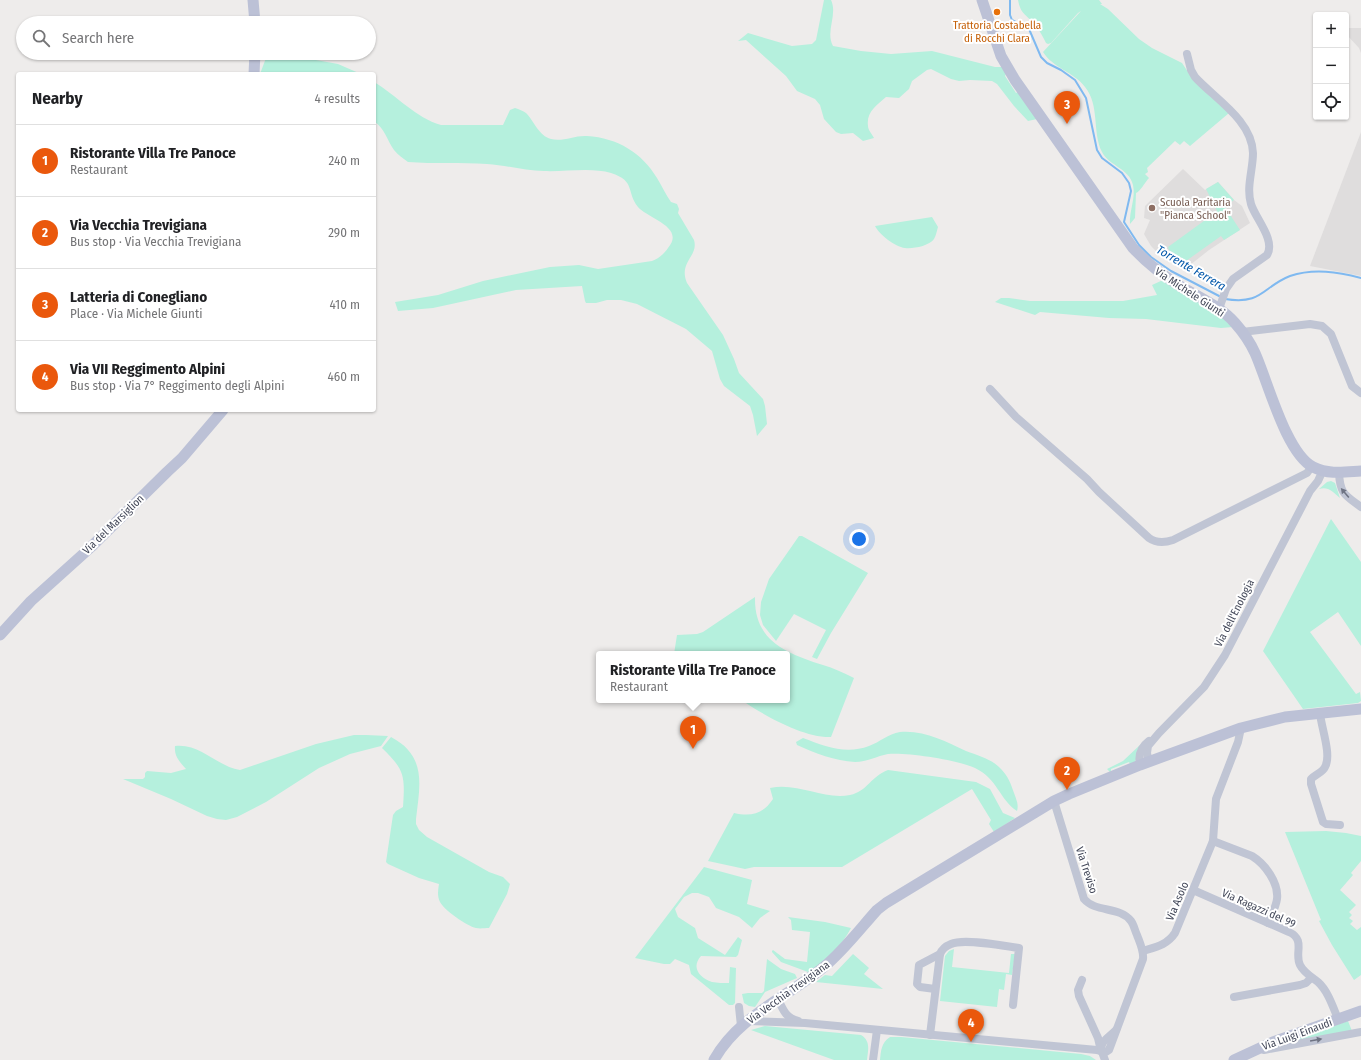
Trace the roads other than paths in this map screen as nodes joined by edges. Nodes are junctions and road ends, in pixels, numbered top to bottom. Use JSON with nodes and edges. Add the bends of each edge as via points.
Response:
{"nodes":[{"id":1,"x":253,"y":0,"type":"edge"},
{"id":2,"x":982,"y":0,"type":"edge"},
{"id":3,"x":254,"y":16,"type":"edge"},
{"id":4,"x":1187,"y":54,"type":"dead end"},
{"id":5,"x":255,"y":60,"type":"edge"},
{"id":6,"x":254,"y":72,"type":"edge"},
{"id":7,"x":1221,"y":302,"type":"junction"},
{"id":8,"x":1242,"y":332,"type":"junction"},
{"id":9,"x":990,"y":389,"type":"dead end"},
{"id":10,"x":1361,"y":393,"type":"edge"},
{"id":11,"x":221,"y":412,"type":"edge"},
{"id":12,"x":1317,"y":468,"type":"junction"},
{"id":13,"x":1361,"y":471,"type":"edge"},
{"id":14,"x":1339,"y":473,"type":"junction"},
{"id":15,"x":1361,"y":507,"type":"edge"},
{"id":16,"x":0,"y":635,"type":"edge"},
{"id":17,"x":1361,"y":709,"type":"edge"},
{"id":18,"x":1320,"y":713,"type":"junction"},
{"id":19,"x":1241,"y":728,"type":"junction"},
{"id":20,"x":1145,"y":763,"type":"junction"},
{"id":21,"x":1054,"y":801,"type":"junction"},
{"id":22,"x":1340,"y":825,"type":"dead end"},
{"id":23,"x":1213,"y":841,"type":"junction"},
{"id":24,"x":1193,"y":890,"type":"junction"},
{"id":25,"x":1268,"y":923,"type":"junction"},
{"id":26,"x":1143,"y":951,"type":"junction"},
{"id":27,"x":940,"y":954,"type":"junction"},
{"id":28,"x":1311,"y":978,"type":"junction"},
{"id":29,"x":1082,"y":980,"type":"dead end"},
{"id":30,"x":935,"y":989,"type":"junction"},
{"id":31,"x":1234,"y":997,"type":"dead end"},
{"id":32,"x":775,"y":1002,"type":"junction"},
{"id":33,"x":1013,"y":1006,"type":"dead end"},
{"id":34,"x":739,"y":1007,"type":"dead end"},
{"id":35,"x":1361,"y":1011,"type":"edge"},
{"id":36,"x":1338,"y":1019,"type":"junction"},
{"id":37,"x":778,"y":1022,"type":"junction"},
{"id":38,"x":745,"y":1023,"type":"junction"},
{"id":39,"x":805,"y":1023,"type":"junction"},
{"id":40,"x":877,"y":1030,"type":"junction"},
{"id":41,"x":1361,"y":1032,"type":"edge"},
{"id":42,"x":930,"y":1035,"type":"junction"},
{"id":43,"x":1250,"y":1052,"type":"junction"},
{"id":44,"x":1104,"y":1055,"type":"edge"},
{"id":45,"x":714,"y":1060,"type":"edge"},
{"id":46,"x":873,"y":1060,"type":"edge"},
{"id":47,"x":1234,"y":1060,"type":"edge"}],
"edges":[{"from":1,"to":3,"type":"street"},
{"from":2,"to":7,"type":"street","name":"Via Michele Giunti","via":[[997,47],[1015,80],[1133,248],[1163,276]]},
{"from":4,"to":7,"type":"street","via":[[1195,77],[1233,113],[1250,139],[1253,157],[1250,199],[1269,246],[1267,255],[1233,279]]},
{"from":5,"to":6,"type":"street"},
{"from":7,"to":8,"type":"street","name":"Via Michele Giunti"},
{"from":8,"to":10,"type":"street","via":[[1310,324],[1322,326],[1331,334],[1352,386]]},
{"from":8,"to":12,"type":"street","name":"Via Michele Giunti","via":[[1255,353],[1292,445],[1299,455]]},
{"from":9,"to":12,"type":"street","via":[[1016,417],[1156,542],[1173,540]]},
{"from":11,"to":16,"type":"street","name":"Via del Marsiglion","via":[[182,458],[91,547],[31,601]]},
{"from":12,"to":14,"type":"street"},
{"from":12,"to":20,"type":"street","name":"Via dell'Enologia","via":[[1318,481],[1310,490],[1218,666],[1204,687],[1148,746]]},
{"from":13,"to":14,"type":"street"},
{"from":15,"to":14,"type":"street","one_way":true,"via":[[1341,489]]},
{"from":17,"to":18,"type":"street","name":"Via Vecchia Trevigiana"},
{"from":18,"to":19,"type":"street","name":"Via Vecchia Trevigiana","via":[[1285,717]]},
{"from":18,"to":22,"type":"street","via":[[1327,763],[1311,779],[1310,784],[1323,822]]},
{"from":19,"to":20,"type":"street","name":"Via Vecchia Trevigiana"},
{"from":19,"to":23,"type":"street","name":"Via Asolo","via":[[1216,799]]},
{"from":20,"to":21,"type":"street","name":"Via Vecchia Trevigiana"},
{"from":21,"to":26,"type":"street","name":"Via Treviso","via":[[1084,900],[1093,906],[1130,919]]},
{"from":21,"to":32,"type":"street","name":"Via Vecchia Trevigiana","via":[[886,903],[826,966]]},
{"from":23,"to":24,"type":"street","name":"Via Asolo"},
{"from":23,"to":25,"type":"street","via":[[1252,856],[1266,868],[1277,895]]},
{"from":24,"to":25,"type":"street","name":"Via Ragazzi del 99"},
{"from":24,"to":26,"type":"street","name":"Via Asolo","via":[[1172,938],[1159,947]]},
{"from":25,"to":28,"type":"street","name":"Via Ragazzi del 99","via":[[1296,936],[1300,966]]},
{"from":26,"to":44,"type":"street","via":[[1143,959],[1116,1030],[1101,1044]]},
{"from":27,"to":30,"type":"street"},
{"from":27,"to":30,"type":"street","via":[[919,965],[917,984],[920,987]]},
{"from":27,"to":33,"type":"street","via":[[956,942],[1019,948]]},
{"from":28,"to":31,"type":"street","via":[[1300,985]]},
{"from":28,"to":36,"type":"street","name":"Via Ragazzi del 99","via":[[1323,988]]},
{"from":29,"to":44,"type":"street","via":[[1078,990],[1079,996]]},
{"from":30,"to":42,"type":"street"},
{"from":32,"to":37,"type":"street","via":[[771,1016]]},
{"from":32,"to":38,"type":"street","name":"Via Vecchia Trevigiana"},
{"from":32,"to":39,"type":"street","via":[[789,1017]]},
{"from":34,"to":38,"type":"street","name":"Via Vecchia Trevigiana"},
{"from":35,"to":36,"type":"street","name":"Via Luigi Einaudi"},
{"from":36,"to":43,"type":"street","name":"Via Luigi Einaudi"},
{"from":37,"to":38,"type":"street"},
{"from":37,"to":39,"type":"street"},
{"from":38,"to":45,"type":"street","name":"Via Vecchia Trevigiana","via":[[725,1043]]},
{"from":39,"to":40,"type":"street"},
{"from":40,"to":42,"type":"street"},
{"from":40,"to":46,"type":"street"},
{"from":43,"to":41,"type":"street","one_way":true},
{"from":42,"to":44,"type":"street","via":[[1097,1050]]},
{"from":43,"to":47,"type":"street","name":"Via Luigi Einaudi"}]}
